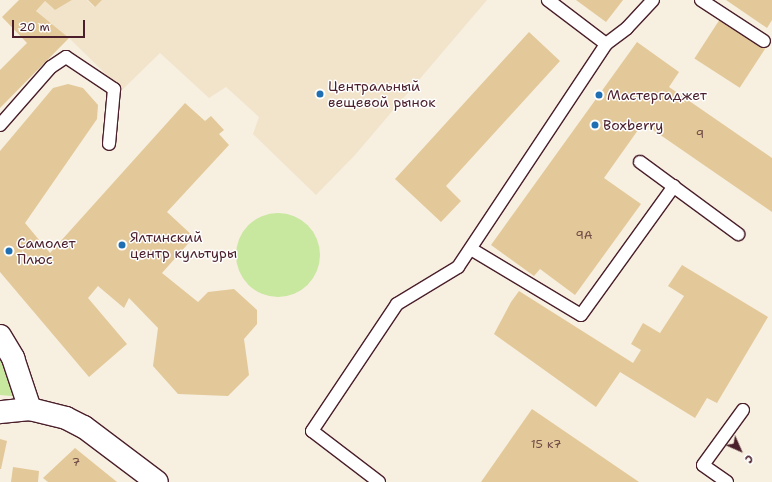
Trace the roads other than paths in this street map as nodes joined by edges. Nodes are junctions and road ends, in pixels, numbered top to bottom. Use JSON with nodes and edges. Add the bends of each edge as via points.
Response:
{"nodes":[{"id":1,"x":548,"y":0,"type":"edge"},
{"id":2,"x":653,"y":0,"type":"edge"},
{"id":3,"x":701,"y":0,"type":"edge"},
{"id":4,"x":764,"y":41,"type":"dead end"},
{"id":5,"x":606,"y":44,"type":"junction"},
{"id":6,"x":0,"y":125,"type":"edge"},
{"id":7,"x":109,"y":144,"type":"dead end"},
{"id":8,"x":640,"y":162,"type":"dead end"},
{"id":9,"x":674,"y":186,"type":"junction"},
{"id":10,"x":738,"y":234,"type":"dead end"},
{"id":11,"x":471,"y":248,"type":"junction"},
{"id":12,"x":0,"y":336,"type":"edge"},
{"id":13,"x":30,"y":409,"type":"junction"},
{"id":14,"x":743,"y":410,"type":"dead end"},
{"id":15,"x":0,"y":412,"type":"edge"},
{"id":16,"x":157,"y":482,"type":"edge"},
{"id":17,"x":379,"y":482,"type":"edge"},
{"id":18,"x":727,"y":482,"type":"edge"}],
"edges":[{"from":1,"to":5,"type":"lane"},
{"from":2,"to":5,"type":"lane","via":[[627,28]]},
{"from":3,"to":4,"type":"lane"},
{"from":5,"to":11,"type":"lane"},
{"from":6,"to":7,"type":"lane","via":[[52,67],[66,57],[114,89]]},
{"from":8,"to":9,"type":"lane"},
{"from":9,"to":10,"type":"lane"},
{"from":9,"to":11,"type":"lane","via":[[581,315]]},
{"from":11,"to":17,"type":"lane","via":[[458,267],[397,304],[312,430]]},
{"from":12,"to":13,"type":"street","via":[[13,358]]},
{"from":13,"to":15,"type":"street"},
{"from":13,"to":16,"type":"street","via":[[66,418],[84,427]]},
{"from":14,"to":18,"type":"lane","via":[[702,465]]}]}
